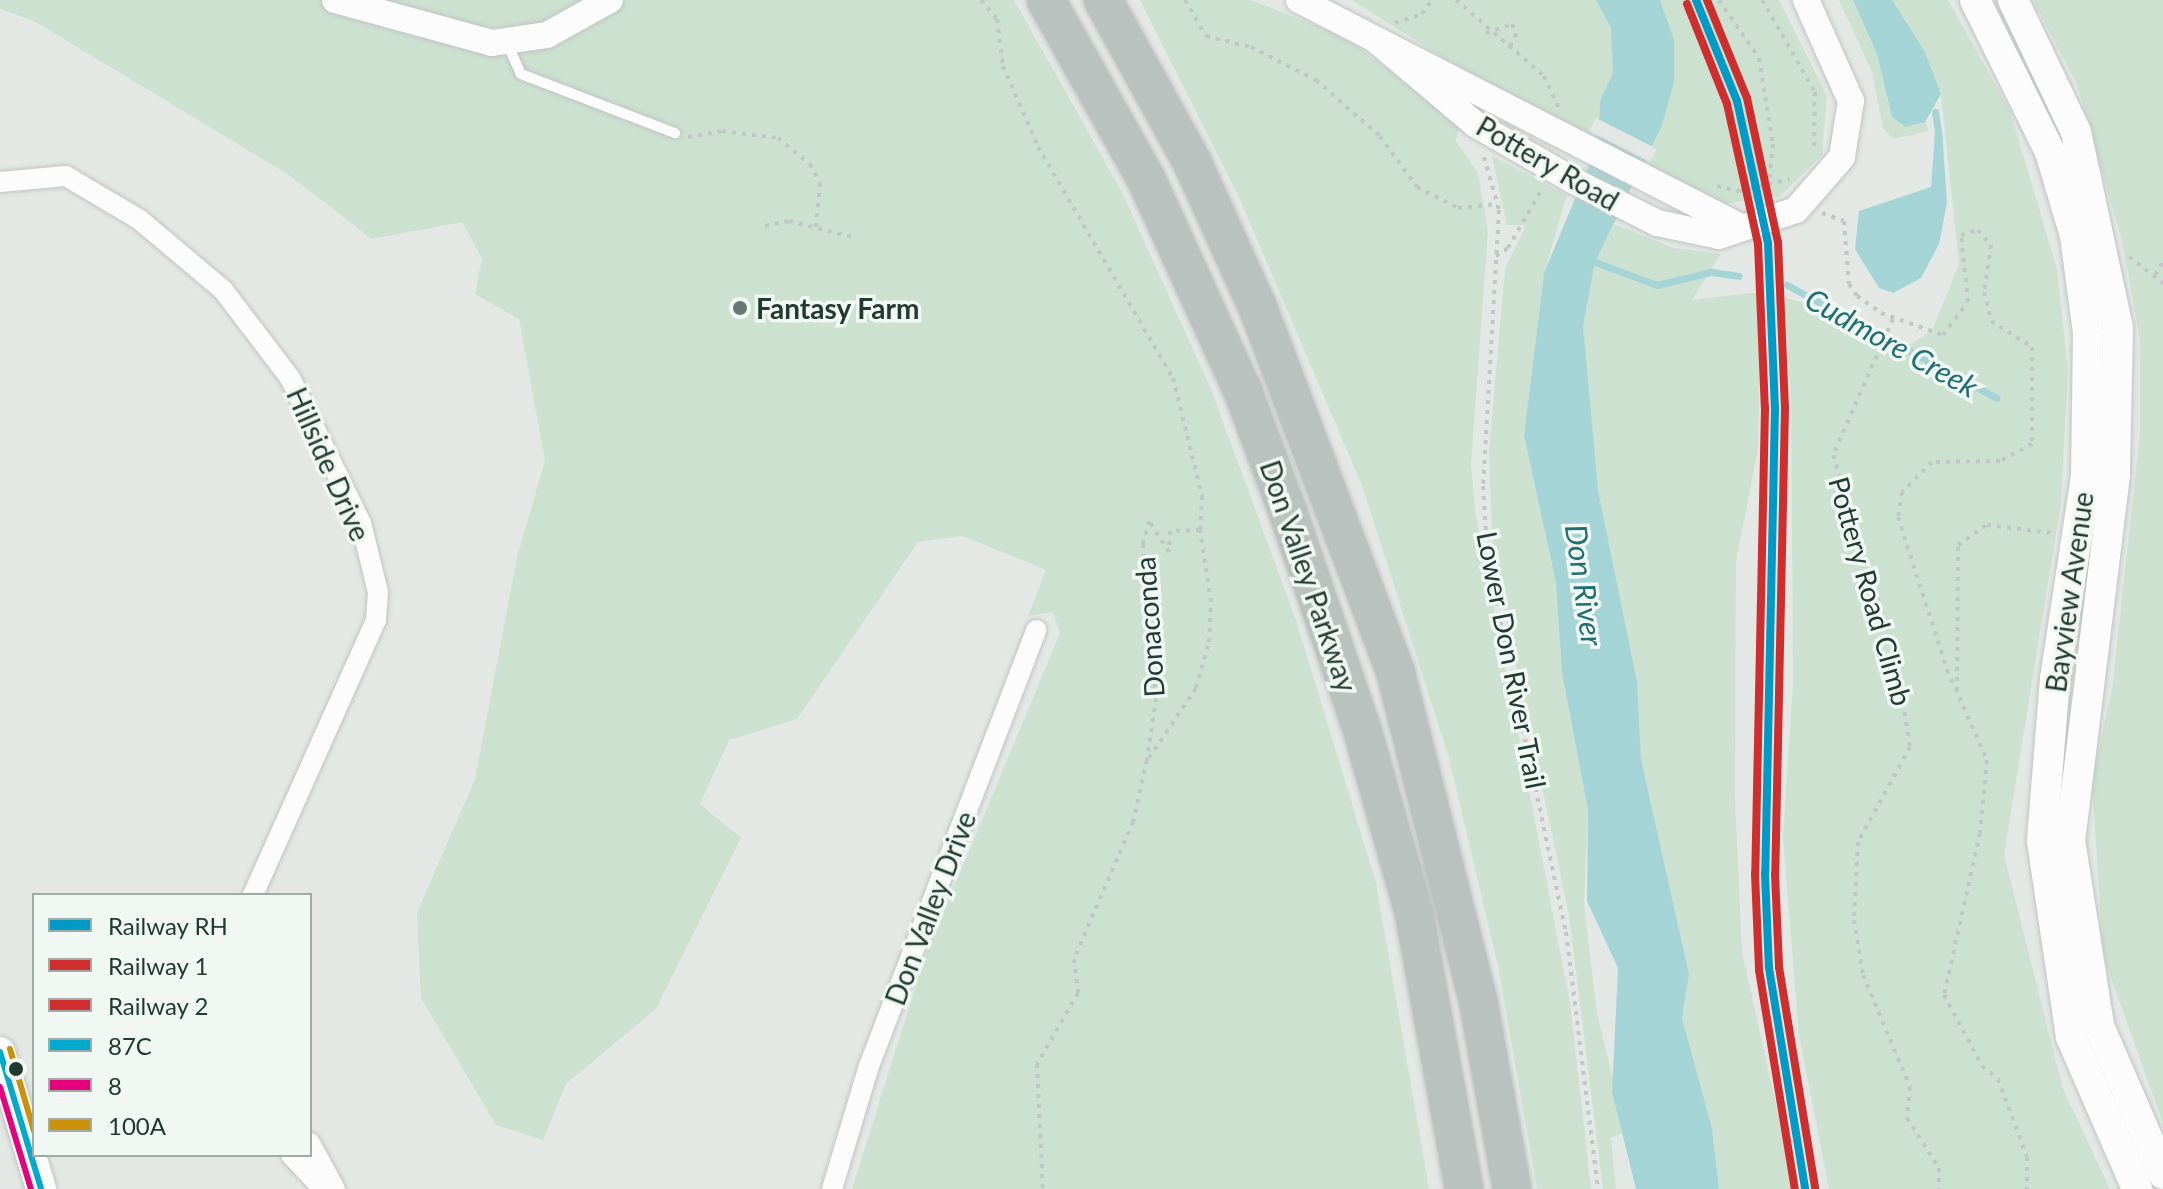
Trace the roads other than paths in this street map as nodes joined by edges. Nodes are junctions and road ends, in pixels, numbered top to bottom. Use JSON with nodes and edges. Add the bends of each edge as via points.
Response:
{"nodes":[{"id":1,"x":335,"y":0,"type":"edge"},
{"id":2,"x":610,"y":0,"type":"edge"},
{"id":3,"x":1299,"y":0,"type":"edge"},
{"id":4,"x":1806,"y":0,"type":"edge"},
{"id":5,"x":1975,"y":0,"type":"edge"},
{"id":6,"x":2013,"y":0,"type":"edge"},
{"id":7,"x":1048,"y":2,"type":"edge"},
{"id":8,"x":1105,"y":4,"type":"edge"},
{"id":9,"x":1385,"y":31,"type":"junction"},
{"id":10,"x":507,"y":43,"type":"junction"},
{"id":11,"x":675,"y":133,"type":"road end"},
{"id":12,"x":0,"y":182,"type":"edge"},
{"id":13,"x":1742,"y":228,"type":"junction"},
{"id":14,"x":1036,"y":630,"type":"dead end"},
{"id":15,"x":254,"y":893,"type":"edge"},
{"id":16,"x":0,"y":1052,"type":"edge"},
{"id":17,"x":312,"y":1147,"type":"edge"},
{"id":18,"x":293,"y":1157,"type":"edge"},
{"id":19,"x":2163,"y":1174,"type":"edge"},
{"id":20,"x":41,"y":1189,"type":"edge"},
{"id":21,"x":323,"y":1189,"type":"edge"},
{"id":22,"x":335,"y":1189,"type":"edge"},
{"id":23,"x":832,"y":1189,"type":"edge"},
{"id":24,"x":1464,"y":1189,"type":"edge"},
{"id":25,"x":1512,"y":1189,"type":"edge"},
{"id":26,"x":2137,"y":1189,"type":"edge"}],
"edges":[{"from":1,"to":10,"type":"street","via":[[449,36]]},
{"from":2,"to":10,"type":"street","via":[[563,28]]},
{"from":3,"to":9,"type":"street","name":"Pottery Road"},
{"from":4,"to":13,"type":"street","name":"Pottery Road","via":[[1847,83],[1850,135],[1833,176],[1813,198],[1779,219]]},
{"from":5,"to":26,"type":"main road","name":"Bayview Avenue","via":[[2034,114],[2075,236],[2091,415],[2043,782],[2047,908],[2071,1037]]},
{"from":6,"to":19,"type":"main road","name":"Bayview Avenue","via":[[2076,132],[2104,240],[2118,328],[2120,417],[2070,840],[2099,1026]]},
{"from":7,"to":24,"type":"highway","name":"Don Valley Parkway","via":[[1147,181],[1242,389],[1288,512],[1362,729],[1414,913]]},
{"from":8,"to":25,"type":"highway","name":"Don Valley Parkway","via":[[1192,162],[1258,308],[1396,674],[1475,985]]},
{"from":9,"to":13,"type":"street","name":"Pottery Road","via":[[1587,152]]},
{"from":9,"to":13,"type":"street","name":"Pottery Road","via":[[1475,124],[1564,181],[1657,223],[1719,236]]},
{"from":10,"to":11,"type":"lane","via":[[521,74]]},
{"from":12,"to":15,"type":"street","name":"Hillside Drive","via":[[66,176],[140,220],[223,290],[290,378],[361,523],[378,592],[376,620]]},
{"from":14,"to":23,"type":"street","name":"Don Valley Drive","via":[[869,1066]]},
{"from":16,"to":20,"type":"main road"},
{"from":17,"to":22,"type":"street"},
{"from":18,"to":21,"type":"street"}]}
